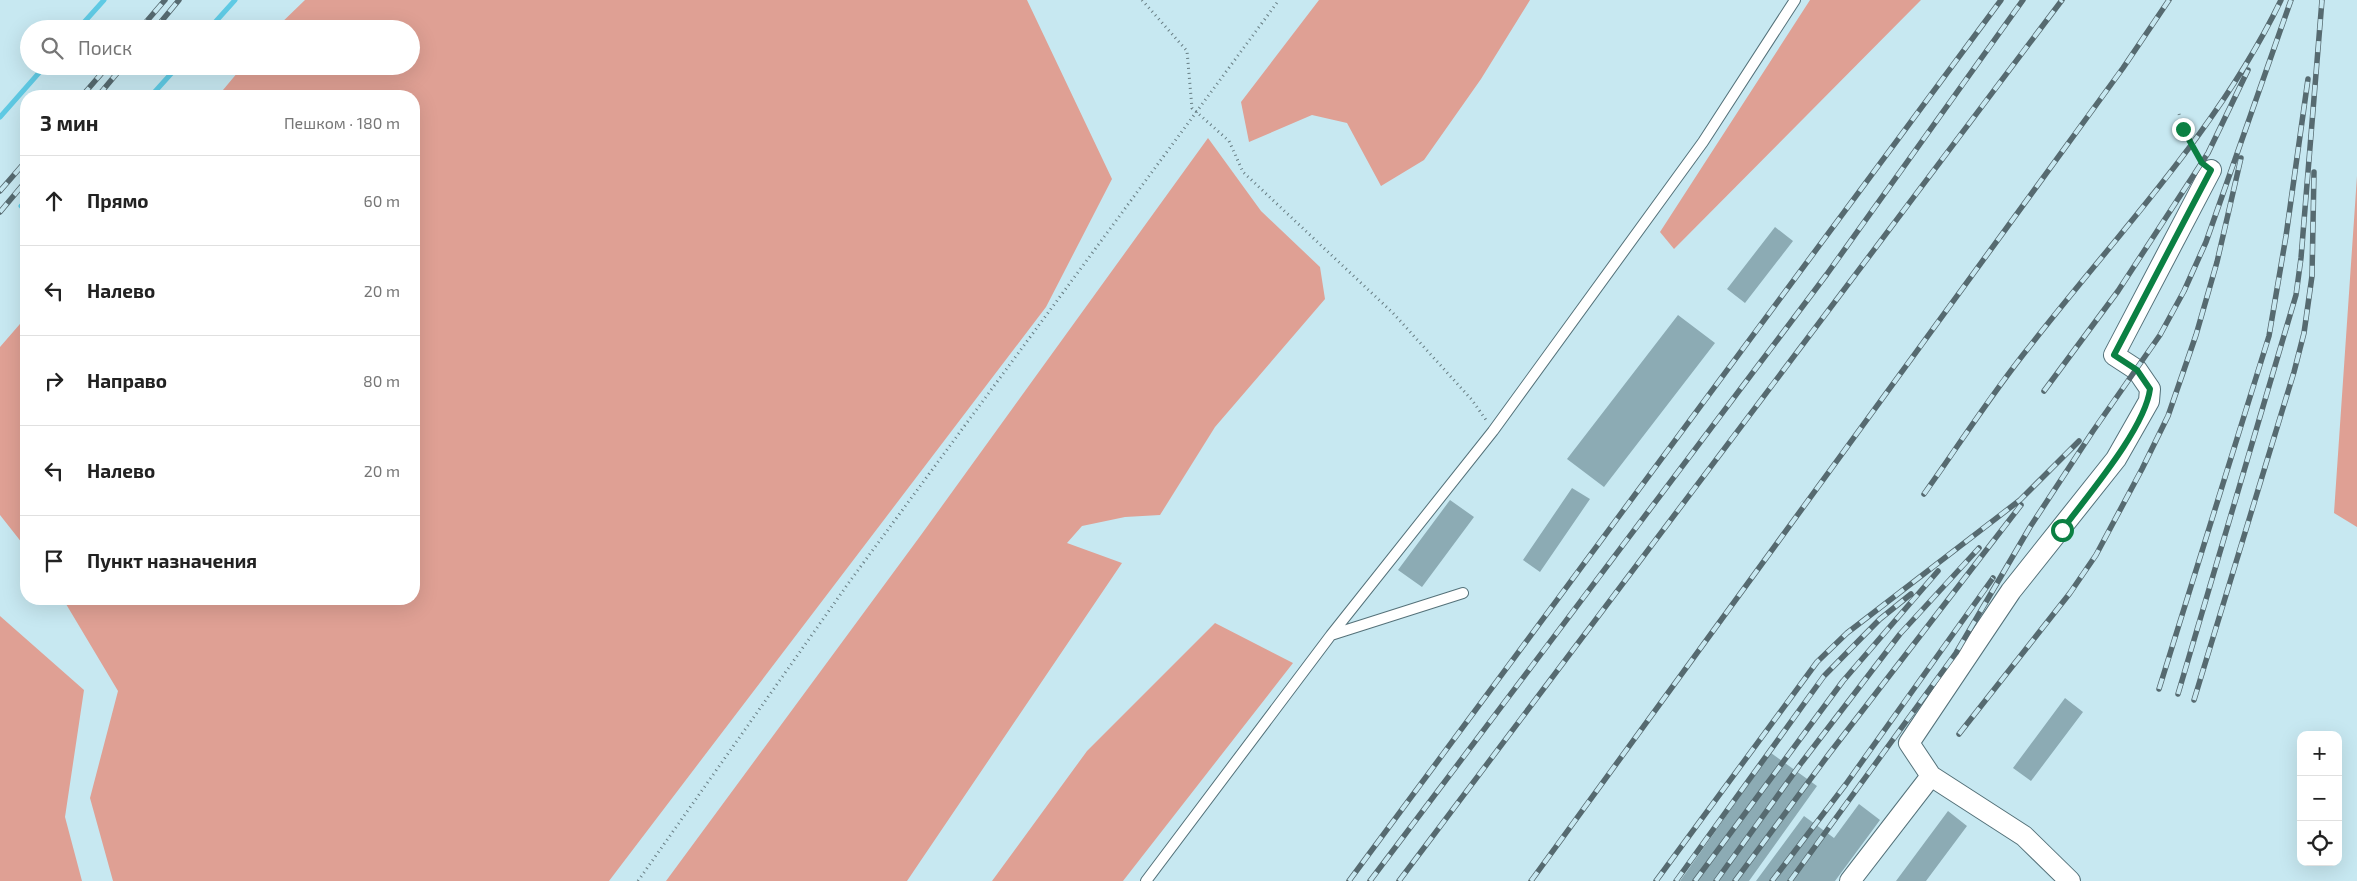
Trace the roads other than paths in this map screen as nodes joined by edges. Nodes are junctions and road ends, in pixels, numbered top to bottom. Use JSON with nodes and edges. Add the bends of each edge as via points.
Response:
{"nodes":[{"id":1,"x":1795,"y":0,"type":"edge"},
{"id":2,"x":2211,"y":170,"type":"road end"},
{"id":3,"x":1463,"y":593,"type":"dead end"},
{"id":4,"x":1331,"y":635,"type":"junction"},
{"id":5,"x":1931,"y":776,"type":"junction"},
{"id":6,"x":1146,"y":881,"type":"edge"},
{"id":7,"x":1850,"y":881,"type":"edge"},
{"id":8,"x":2070,"y":881,"type":"edge"}],
"edges":[{"from":1,"to":4,"type":"lane","via":[[1703,142],[1493,431]]},
{"from":2,"to":5,"type":"street","via":[[2114,355],[2137,370],[2150,389],[2149,401],[2116,459],[2011,590],[1910,743]]},
{"from":3,"to":4,"type":"lane"},
{"from":4,"to":6,"type":"lane"},
{"from":5,"to":7,"type":"street"},
{"from":5,"to":8,"type":"street","via":[[2024,836]]}]}
